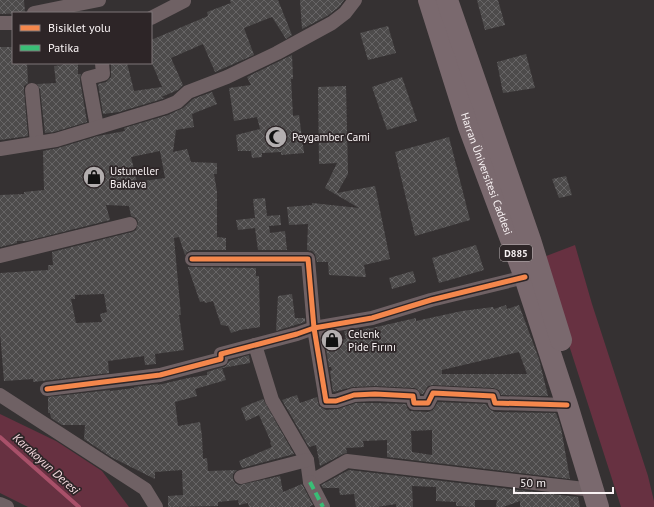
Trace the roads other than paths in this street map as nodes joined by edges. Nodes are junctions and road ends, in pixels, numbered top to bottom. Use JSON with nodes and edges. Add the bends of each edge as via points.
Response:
{"nodes":[{"id":1,"x":99,"y":0,"type":"edge"},
{"id":2,"x":355,"y":0,"type":"edge"},
{"id":3,"x":184,"y":1,"type":"edge"},
{"id":4,"x":441,"y":2,"type":"edge"},
{"id":5,"x":39,"y":12,"type":"edge"},
{"id":6,"x":152,"y":17,"type":"edge"},
{"id":7,"x":0,"y":23,"type":"edge"},
{"id":8,"x":12,"y":23,"type":"edge"},
{"id":9,"x":102,"y":64,"type":"edge"},
{"id":10,"x":32,"y":90,"type":"dead end"},
{"id":11,"x":97,"y":127,"type":"junction"},
{"id":12,"x":37,"y":143,"type":"junction"},
{"id":13,"x":0,"y":149,"type":"edge"},
{"id":14,"x":130,"y":224,"type":"dead end"},
{"id":15,"x":0,"y":256,"type":"edge"},
{"id":16,"x":192,"y":259,"type":"dead end"},
{"id":17,"x":525,"y":278,"type":"junction"},
{"id":18,"x":314,"y":328,"type":"junction"},
{"id":19,"x":255,"y":345,"type":"junction"},
{"id":20,"x":47,"y":389,"type":"dead end"},
{"id":21,"x":0,"y":395,"type":"edge"},
{"id":22,"x":567,"y":405,"type":"junction"},
{"id":23,"x":307,"y":460,"type":"junction"},
{"id":24,"x":241,"y":477,"type":"dead end"},
{"id":25,"x":310,"y":482,"type":"junction"},
{"id":26,"x":596,"y":499,"type":"edge"},
{"id":27,"x":0,"y":504,"type":"edge"},
{"id":28,"x":7,"y":507,"type":"edge"},
{"id":29,"x":156,"y":507,"type":"edge"},
{"id":30,"x":323,"y":507,"type":"edge"},
{"id":31,"x":613,"y":507,"type":"edge"}],
"edges":[{"from":1,"to":5,"type":"street"},
{"from":2,"to":11,"type":"street","via":[[345,13],[332,23],[277,53],[188,92],[177,102],[165,107]]},
{"from":3,"to":6,"type":"street"},
{"from":4,"to":17,"type":"main road","name":"Harran Üniversitesi Caddesi","number":"D885","via":[[468,127]]},
{"from":4,"to":31,"type":"main road","name":"Harran Üniversitesi Caddesi","number":"D885","via":[[530,240]]},
{"from":7,"to":8,"type":"street"},
{"from":9,"to":11,"type":"street","via":[[103,74],[88,78]]},
{"from":10,"to":12,"type":"street"},
{"from":11,"to":12,"type":"street"},
{"from":12,"to":13,"type":"street"},
{"from":14,"to":15,"type":"street"},
{"from":16,"to":18,"type":"street","via":[[308,258]]},
{"from":17,"to":18,"type":"street","via":[[431,300],[372,318]]},
{"from":17,"to":22,"type":"main road","name":"Harran Üniversitesi Caddesi","number":"D885"},
{"from":18,"to":19,"type":"street"},
{"from":18,"to":22,"type":"street","via":[[326,400],[336,401],[354,395],[375,394],[413,396],[414,403],[428,403],[433,393],[492,396],[495,403]]},
{"from":19,"to":20,"type":"street","via":[[221,354],[221,359],[160,375]]},
{"from":19,"to":23,"type":"street","via":[[272,400]]},
{"from":21,"to":29,"type":"street","via":[[144,489]]},
{"from":22,"to":26,"type":"main road","name":"Harran Üniversitesi Caddesi","number":"D885"},
{"from":23,"to":24,"type":"street"},
{"from":23,"to":25,"type":"street"},
{"from":25,"to":26,"type":"street","via":[[347,461]]},
{"from":25,"to":30,"type":"street"},
{"from":27,"to":28,"type":"street"}]}
